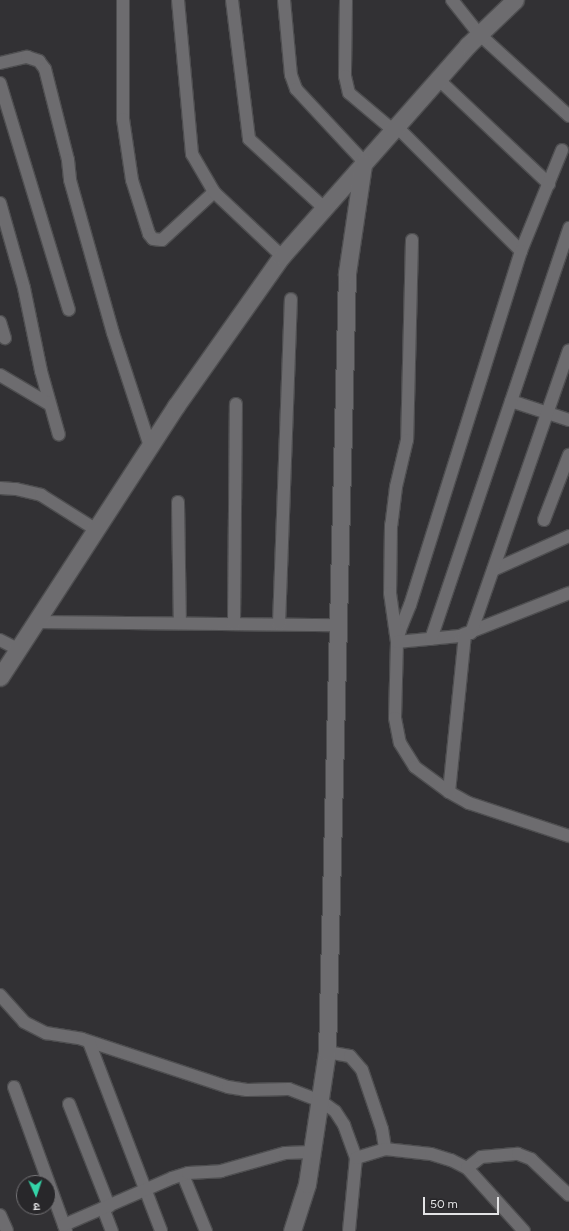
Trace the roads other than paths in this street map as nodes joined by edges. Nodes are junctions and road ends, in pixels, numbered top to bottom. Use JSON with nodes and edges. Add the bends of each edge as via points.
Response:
{"nodes":[{"id":1,"x":123,"y":0,"type":"edge"},
{"id":2,"x":178,"y":0,"type":"edge"},
{"id":3,"x":232,"y":0,"type":"edge"},
{"id":4,"x":284,"y":0,"type":"edge"},
{"id":5,"x":346,"y":0,"type":"edge"},
{"id":6,"x":452,"y":0,"type":"edge"},
{"id":7,"x":515,"y":0,"type":"edge"},
{"id":8,"x":479,"y":34,"type":"junction"},
{"id":9,"x":0,"y":63,"type":"edge"},
{"id":10,"x":438,"y":79,"type":"junction"},
{"id":11,"x":0,"y":83,"type":"edge"},
{"id":12,"x":569,"y":116,"type":"edge"},
{"id":13,"x":394,"y":128,"type":"junction"},
{"id":14,"x":569,"y":162,"type":"edge"},
{"id":15,"x":364,"y":163,"type":"junction"},
{"id":16,"x":549,"y":184,"type":"junction"},
{"id":17,"x":214,"y":192,"type":"junction"},
{"id":18,"x":0,"y":203,"type":"edge"},
{"id":19,"x":324,"y":208,"type":"junction"},
{"id":20,"x":569,"y":228,"type":"edge"},
{"id":21,"x":412,"y":240,"type":"dead end"},
{"id":22,"x":521,"y":251,"type":"junction"},
{"id":23,"x":282,"y":256,"type":"junction"},
{"id":24,"x":291,"y":299,"type":"dead end"},
{"id":25,"x":69,"y":310,"type":"dead end"},
{"id":26,"x":0,"y":322,"type":"edge"},
{"id":27,"x":5,"y":338,"type":"dead end"},
{"id":28,"x":569,"y":350,"type":"edge"},
{"id":29,"x":0,"y":375,"type":"edge"},
{"id":30,"x":511,"y":401,"type":"junction"},
{"id":31,"x":49,"y":404,"type":"junction"},
{"id":32,"x":236,"y":404,"type":"dead end"},
{"id":33,"x":548,"y":411,"type":"junction"},
{"id":34,"x":569,"y":420,"type":"edge"},
{"id":35,"x":59,"y":435,"type":"dead end"},
{"id":36,"x":150,"y":446,"type":"junction"},
{"id":37,"x":568,"y":459,"type":"edge"},
{"id":38,"x":0,"y":488,"type":"edge"},
{"id":39,"x":178,"y":502,"type":"dead end"},
{"id":40,"x":544,"y":520,"type":"dead end"},
{"id":41,"x":96,"y":529,"type":"junction"},
{"id":42,"x":569,"y":536,"type":"edge"},
{"id":43,"x":493,"y":570,"type":"junction"},
{"id":44,"x":569,"y":593,"type":"edge"},
{"id":45,"x":35,"y":622,"type":"junction"},
{"id":46,"x":180,"y":623,"type":"junction"},
{"id":47,"x":234,"y":624,"type":"junction"},
{"id":48,"x":279,"y":624,"type":"junction"},
{"id":49,"x":337,"y":624,"type":"junction"},
{"id":50,"x":468,"y":633,"type":"junction"},
{"id":51,"x":432,"y":639,"type":"junction"},
{"id":52,"x":0,"y":640,"type":"edge"},
{"id":53,"x":397,"y":642,"type":"junction"},
{"id":54,"x":18,"y":649,"type":"junction"},
{"id":55,"x":0,"y":676,"type":"edge"},
{"id":56,"x":449,"y":792,"type":"junction"},
{"id":57,"x":569,"y":836,"type":"edge"},
{"id":58,"x":0,"y":995,"type":"edge"},
{"id":59,"x":89,"y":1042,"type":"junction"},
{"id":60,"x":327,"y":1052,"type":"junction"},
{"id":61,"x":14,"y":1087,"type":"dead end"},
{"id":62,"x":321,"y":1101,"type":"junction"},
{"id":63,"x":69,"y":1104,"type":"dead end"},
{"id":64,"x":386,"y":1148,"type":"junction"},
{"id":65,"x":312,"y":1152,"type":"junction"},
{"id":66,"x":356,"y":1158,"type":"junction"},
{"id":67,"x":467,"y":1168,"type":"junction"},
{"id":68,"x":183,"y":1175,"type":"junction"},
{"id":69,"x":144,"y":1190,"type":"junction"},
{"id":70,"x":569,"y":1195,"type":"edge"},
{"id":71,"x":106,"y":1207,"type":"junction"},
{"id":72,"x":0,"y":1215,"type":"edge"},
{"id":73,"x":65,"y":1228,"type":"edge"},
{"id":74,"x":6,"y":1231,"type":"edge"},
{"id":75,"x":112,"y":1231,"type":"edge"},
{"id":76,"x":161,"y":1231,"type":"edge"},
{"id":77,"x":206,"y":1231,"type":"edge"},
{"id":78,"x":292,"y":1231,"type":"edge"},
{"id":79,"x":349,"y":1231,"type":"edge"},
{"id":80,"x":524,"y":1231,"type":"edge"}],
"edges":[{"from":1,"to":17,"type":"street","via":[[123,119],[132,180],[149,234],[153,239],[162,240]]},
{"from":2,"to":17,"type":"street","via":[[192,154]]},
{"from":3,"to":19,"type":"street","via":[[249,139]]},
{"from":4,"to":15,"type":"street","via":[[291,75],[296,89]]},
{"from":5,"to":13,"type":"street","via":[[345,76],[349,93]]},
{"from":6,"to":8,"type":"street"},
{"from":7,"to":8,"type":"street"},
{"from":8,"to":10,"type":"street"},
{"from":8,"to":12,"type":"street"},
{"from":9,"to":36,"type":"street","via":[[27,57],[39,62],[45,69],[68,160],[70,180],[113,332]]},
{"from":10,"to":13,"type":"street"},
{"from":10,"to":16,"type":"street"},
{"from":11,"to":25,"type":"street"},
{"from":13,"to":15,"type":"street"},
{"from":13,"to":22,"type":"street"},
{"from":14,"to":16,"type":"street","via":[[562,150]]},
{"from":15,"to":19,"type":"street"},
{"from":15,"to":49,"type":"street","via":[[347,273]]},
{"from":16,"to":22,"type":"street"},
{"from":17,"to":23,"type":"street"},
{"from":18,"to":31,"type":"street","via":[[24,288]]},
{"from":19,"to":23,"type":"street"},
{"from":20,"to":30,"type":"street"},
{"from":21,"to":53,"type":"street","via":[[407,440],[396,487],[391,525],[390,593]]},
{"from":22,"to":53,"type":"street"},
{"from":23,"to":36,"type":"street"},
{"from":24,"to":48,"type":"street"},
{"from":26,"to":27,"type":"street"},
{"from":28,"to":33,"type":"street"},
{"from":29,"to":31,"type":"street"},
{"from":30,"to":33,"type":"street"},
{"from":30,"to":51,"type":"street"},
{"from":31,"to":35,"type":"street"},
{"from":32,"to":47,"type":"street"},
{"from":33,"to":34,"type":"street"},
{"from":33,"to":43,"type":"street"},
{"from":36,"to":41,"type":"street"},
{"from":37,"to":40,"type":"street"},
{"from":38,"to":41,"type":"street","via":[[41,495]]},
{"from":39,"to":46,"type":"street"},
{"from":41,"to":45,"type":"street"},
{"from":42,"to":43,"type":"street"},
{"from":43,"to":50,"type":"street"},
{"from":44,"to":50,"type":"street"},
{"from":45,"to":46,"type":"street"},
{"from":45,"to":54,"type":"street"},
{"from":46,"to":47,"type":"street"},
{"from":47,"to":48,"type":"street"},
{"from":48,"to":49,"type":"street"},
{"from":49,"to":60,"type":"street"},
{"from":50,"to":51,"type":"street"},
{"from":50,"to":56,"type":"street"},
{"from":51,"to":53,"type":"street"},
{"from":52,"to":54,"type":"street"},
{"from":53,"to":56,"type":"street","via":[[395,718],[400,743],[415,767]]},
{"from":54,"to":55,"type":"street"},
{"from":56,"to":57,"type":"street","via":[[469,803]]},
{"from":58,"to":59,"type":"street","via":[[24,1022],[36,1030]]},
{"from":59,"to":62,"type":"street","via":[[228,1087],[247,1090],[290,1089]]},
{"from":59,"to":69,"type":"street"},
{"from":60,"to":62,"type":"street"},
{"from":60,"to":64,"type":"street","via":[[350,1056],[362,1070]]},
{"from":61,"to":73,"type":"street"},
{"from":62,"to":65,"type":"street"},
{"from":62,"to":66,"type":"street","via":[[335,1111],[344,1125]]},
{"from":63,"to":71,"type":"street"},
{"from":64,"to":66,"type":"street"},
{"from":64,"to":67,"type":"street","via":[[431,1154]]},
{"from":65,"to":68,"type":"street","via":[[285,1153],[221,1171]]},
{"from":65,"to":78,"type":"street","via":[[307,1184]]},
{"from":66,"to":79,"type":"street"},
{"from":67,"to":70,"type":"street","via":[[481,1157],[518,1154],[531,1159]]},
{"from":67,"to":80,"type":"street"},
{"from":68,"to":69,"type":"street"},
{"from":68,"to":77,"type":"street"},
{"from":69,"to":71,"type":"street"},
{"from":69,"to":76,"type":"street"},
{"from":71,"to":73,"type":"street"},
{"from":71,"to":75,"type":"street"},
{"from":72,"to":74,"type":"street"}]}
